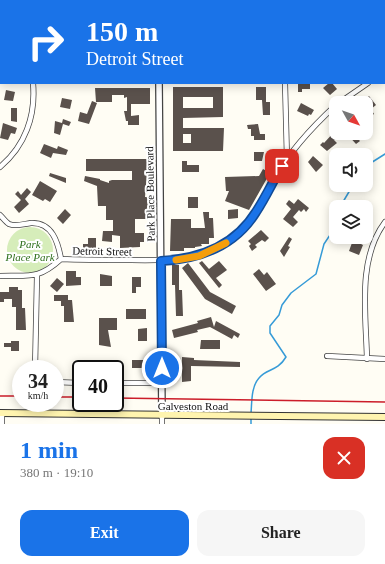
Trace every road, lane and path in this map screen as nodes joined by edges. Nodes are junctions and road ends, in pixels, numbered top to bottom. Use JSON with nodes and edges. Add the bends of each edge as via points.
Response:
{"nodes":[{"id":1,"x":32,"y":84,"type":"edge"},
{"id":2,"x":159,"y":84,"type":"edge"},
{"id":3,"x":285,"y":84,"type":"edge"},
{"id":4,"x":367,"y":84,"type":"edge"},
{"id":5,"x":349,"y":96,"type":"edge"},
{"id":6,"x":329,"y":113,"type":"edge"},
{"id":7,"x":287,"y":160,"type":"junction"},
{"id":8,"x":0,"y":167,"type":"edge"},
{"id":9,"x":0,"y":215,"type":"edge"},
{"id":10,"x":385,"y":222,"type":"edge"},
{"id":11,"x":61,"y":259,"type":"junction"},
{"id":12,"x":161,"y":261,"type":"junction"},
{"id":13,"x":0,"y":276,"type":"edge"},
{"id":14,"x":37,"y":276,"type":"junction"},
{"id":15,"x":327,"y":356,"type":"dead end"},
{"id":16,"x":367,"y":359,"type":"junction"},
{"id":17,"x":385,"y":359,"type":"edge"},
{"id":18,"x":35,"y":360,"type":"edge"},
{"id":19,"x":124,"y":383,"type":"edge"},
{"id":20,"x":162,"y":383,"type":"junction"},
{"id":21,"x":1,"y":413,"type":"edge"},
{"id":22,"x":162,"y":416,"type":"junction"},
{"id":23,"x":385,"y":417,"type":"edge"},
{"id":24,"x":2,"y":424,"type":"edge"},
{"id":25,"x":162,"y":424,"type":"edge"}],
"edges":[{"from":1,"to":8,"type":"street","via":[[33,106],[28,129],[12,155]]},
{"from":2,"to":12,"type":"street","name":"Park Place Boulevard"},
{"from":3,"to":7,"type":"street"},
{"from":4,"to":5,"type":"street"},
{"from":6,"to":7,"type":"street","name":"Detroit Street","via":[[307,133]]},
{"from":7,"to":12,"type":"street","name":"Detroit Street","via":[[250,221],[226,243],[199,256]]},
{"from":9,"to":11,"type":"street","via":[[10,224],[31,223],[48,228],[56,238]]},
{"from":10,"to":16,"type":"street","via":[[371,250],[366,274]]},
{"from":11,"to":12,"type":"street","name":"Detroit Street"},
{"from":11,"to":14,"type":"street"},
{"from":12,"to":20,"type":"street","name":"Park Place Boulevard"},
{"from":13,"to":14,"type":"street"},
{"from":14,"to":18,"type":"street"},
{"from":15,"to":16,"type":"street"},
{"from":16,"to":17,"type":"street"},
{"from":19,"to":20,"type":"street"},
{"from":20,"to":22,"type":"street","name":"Park Place Boulevard"},
{"from":21,"to":22,"type":"main road","name":"Galveston Road"},
{"from":21,"to":24,"type":"street"},
{"from":22,"to":23,"type":"main road","name":"Galveston Road"},
{"from":22,"to":25,"type":"street","name":"Park Place Boulevard"}]}
